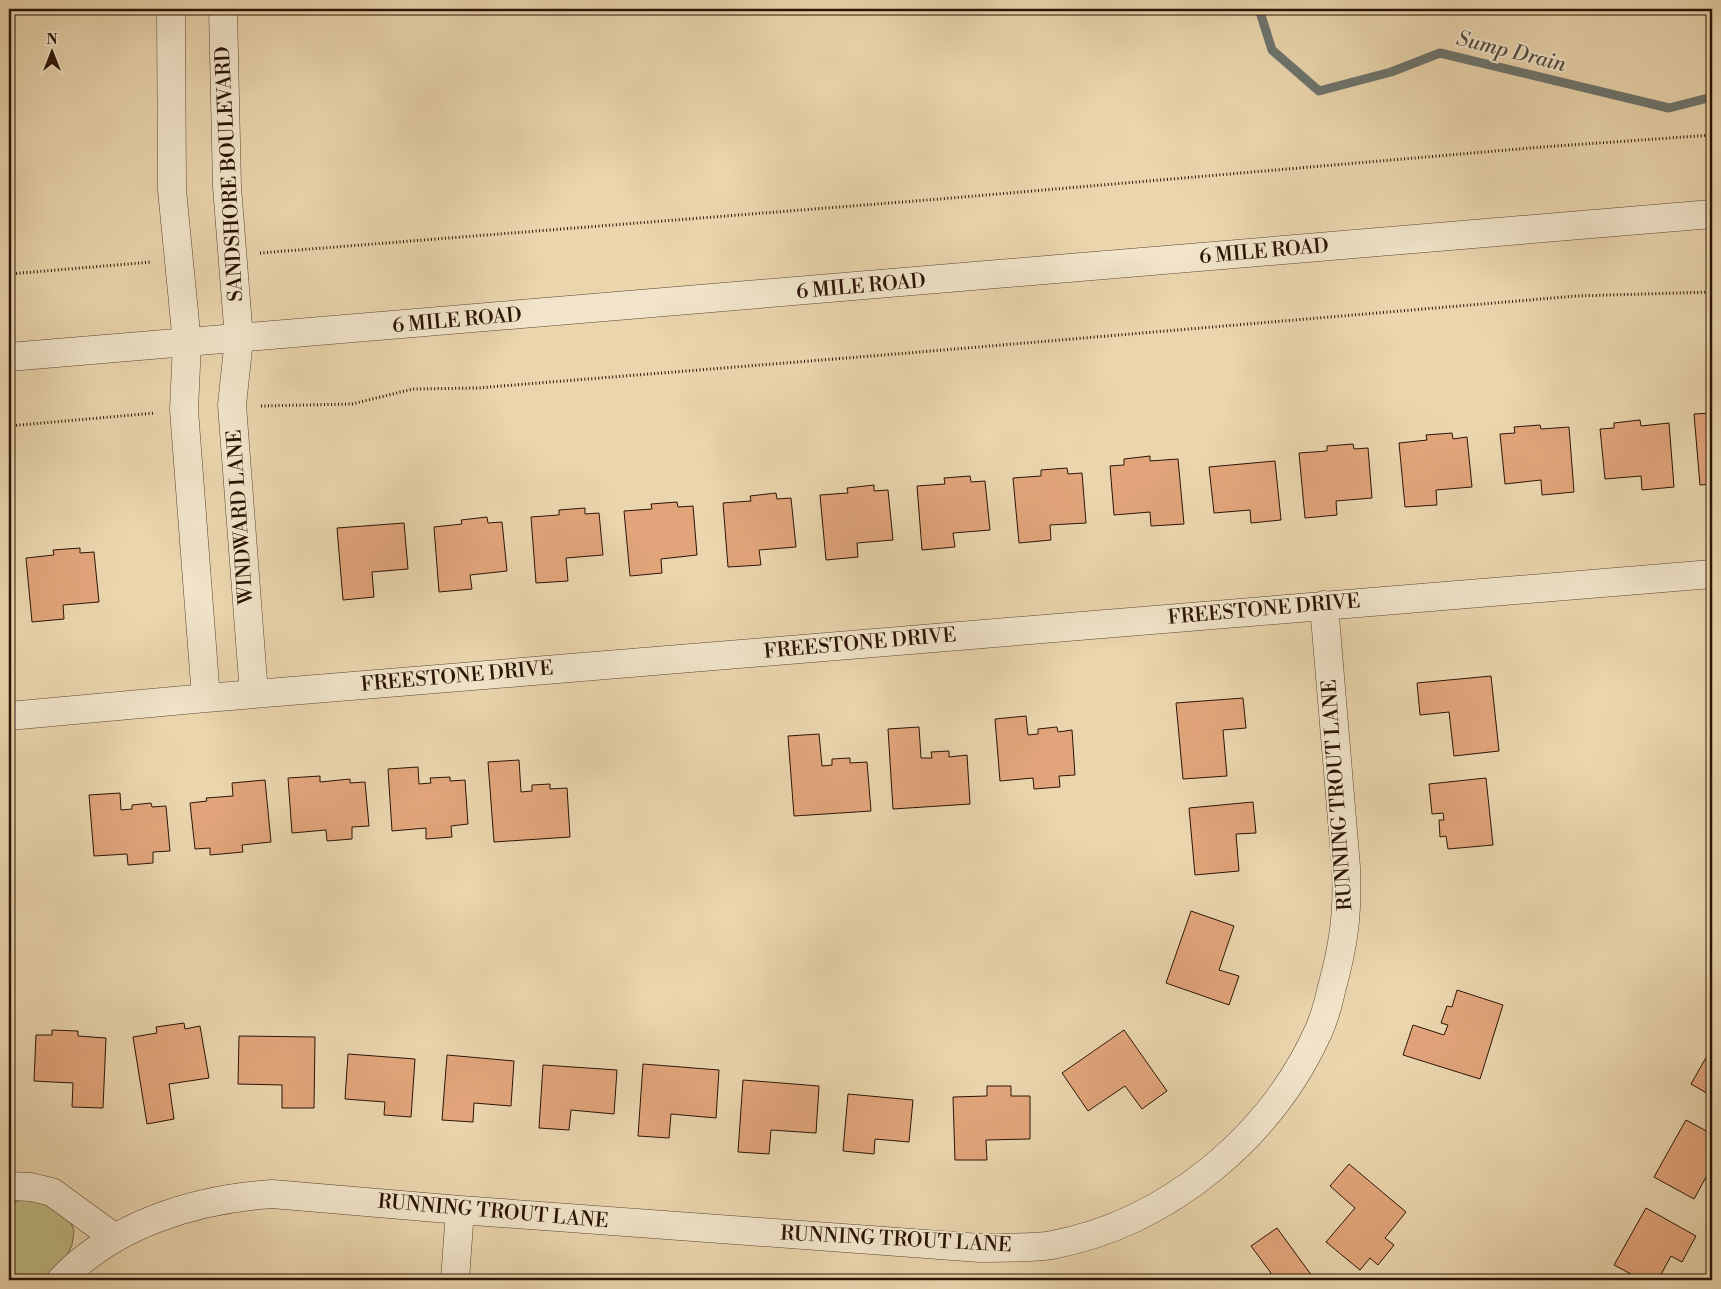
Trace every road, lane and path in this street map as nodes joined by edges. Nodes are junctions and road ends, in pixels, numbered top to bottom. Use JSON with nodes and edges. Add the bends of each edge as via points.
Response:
{"nodes":[{"id":1,"x":171,"y":9,"type":"edge"},
{"id":2,"x":223,"y":9,"type":"edge"},
{"id":3,"x":1712,"y":134,"type":"edge"},
{"id":4,"x":1712,"y":214,"type":"edge"},
{"id":5,"x":231,"y":255,"type":"junction"},
{"id":6,"x":178,"y":260,"type":"junction"},
{"id":7,"x":9,"y":274,"type":"edge"},
{"id":8,"x":1712,"y":292,"type":"edge"},
{"id":9,"x":239,"y":339,"type":"junction"},
{"id":10,"x":187,"y":343,"type":"junction"},
{"id":11,"x":9,"y":358,"type":"edge"},
{"id":12,"x":232,"y":405,"type":"junction"},
{"id":13,"x":184,"y":410,"type":"junction"},
{"id":14,"x":9,"y":426,"type":"edge"},
{"id":15,"x":1712,"y":574,"type":"edge"},
{"id":16,"x":1324,"y":605,"type":"junction"},
{"id":17,"x":254,"y":694,"type":"junction"},
{"id":18,"x":206,"y":698,"type":"junction"},
{"id":19,"x":9,"y":716,"type":"edge"},
{"id":20,"x":9,"y":1186,"type":"edge"},
{"id":21,"x":460,"y":1210,"type":"junction"},
{"id":22,"x":115,"y":1238,"type":"junction"},
{"id":23,"x":61,"y":1280,"type":"edge"},
{"id":24,"x":455,"y":1280,"type":"edge"}],
"edges":[{"from":1,"to":6,"type":"street","via":[[172,190]]},
{"from":2,"to":5,"type":"street","name":"SANDSHORE BOULEVARD"},
{"from":3,"to":5,"type":"path"},
{"from":4,"to":9,"type":"street","name":"6 MILE ROAD"},
{"from":5,"to":9,"type":"street","name":"SANDSHORE BOULEVARD"},
{"from":6,"to":7,"type":"path"},
{"from":6,"to":10,"type":"street"},
{"from":8,"to":12,"type":"path","via":[[1576,296],[477,388],[413,390],[352,404]]},
{"from":9,"to":10,"type":"street","name":"6 MILE ROAD"},
{"from":9,"to":12,"type":"street","name":"WINDWARD LANE"},
{"from":10,"to":11,"type":"street","name":"6 MILE ROAD"},
{"from":10,"to":13,"type":"street"},
{"from":12,"to":17,"type":"street","name":"WINDWARD LANE"},
{"from":13,"to":14,"type":"path"},
{"from":13,"to":18,"type":"street"},
{"from":15,"to":16,"type":"street","name":"FREESTONE DRIVE"},
{"from":16,"to":17,"type":"street","name":"FREESTONE DRIVE"},
{"from":16,"to":21,"type":"street","name":"RUNNING TROUT LANE","via":[[1348,902],[1340,958],[1320,1028],[1302,1063],[1257,1126],[1202,1177],[1151,1210],[1117,1225],[1051,1245],[1007,1247],[934,1245]]},
{"from":17,"to":18,"type":"street","name":"FREESTONE DRIVE"},
{"from":18,"to":19,"type":"street","name":"FREESTONE DRIVE"},
{"from":20,"to":22,"type":"street","via":[[52,1192]]},
{"from":21,"to":22,"type":"street","name":"RUNNING TROUT LANE","via":[[272,1194],[247,1196],[168,1214]]},
{"from":21,"to":24,"type":"street"},
{"from":22,"to":23,"type":"street","name":"RUNNING TROUT LANE","via":[[75,1265]]}]}
